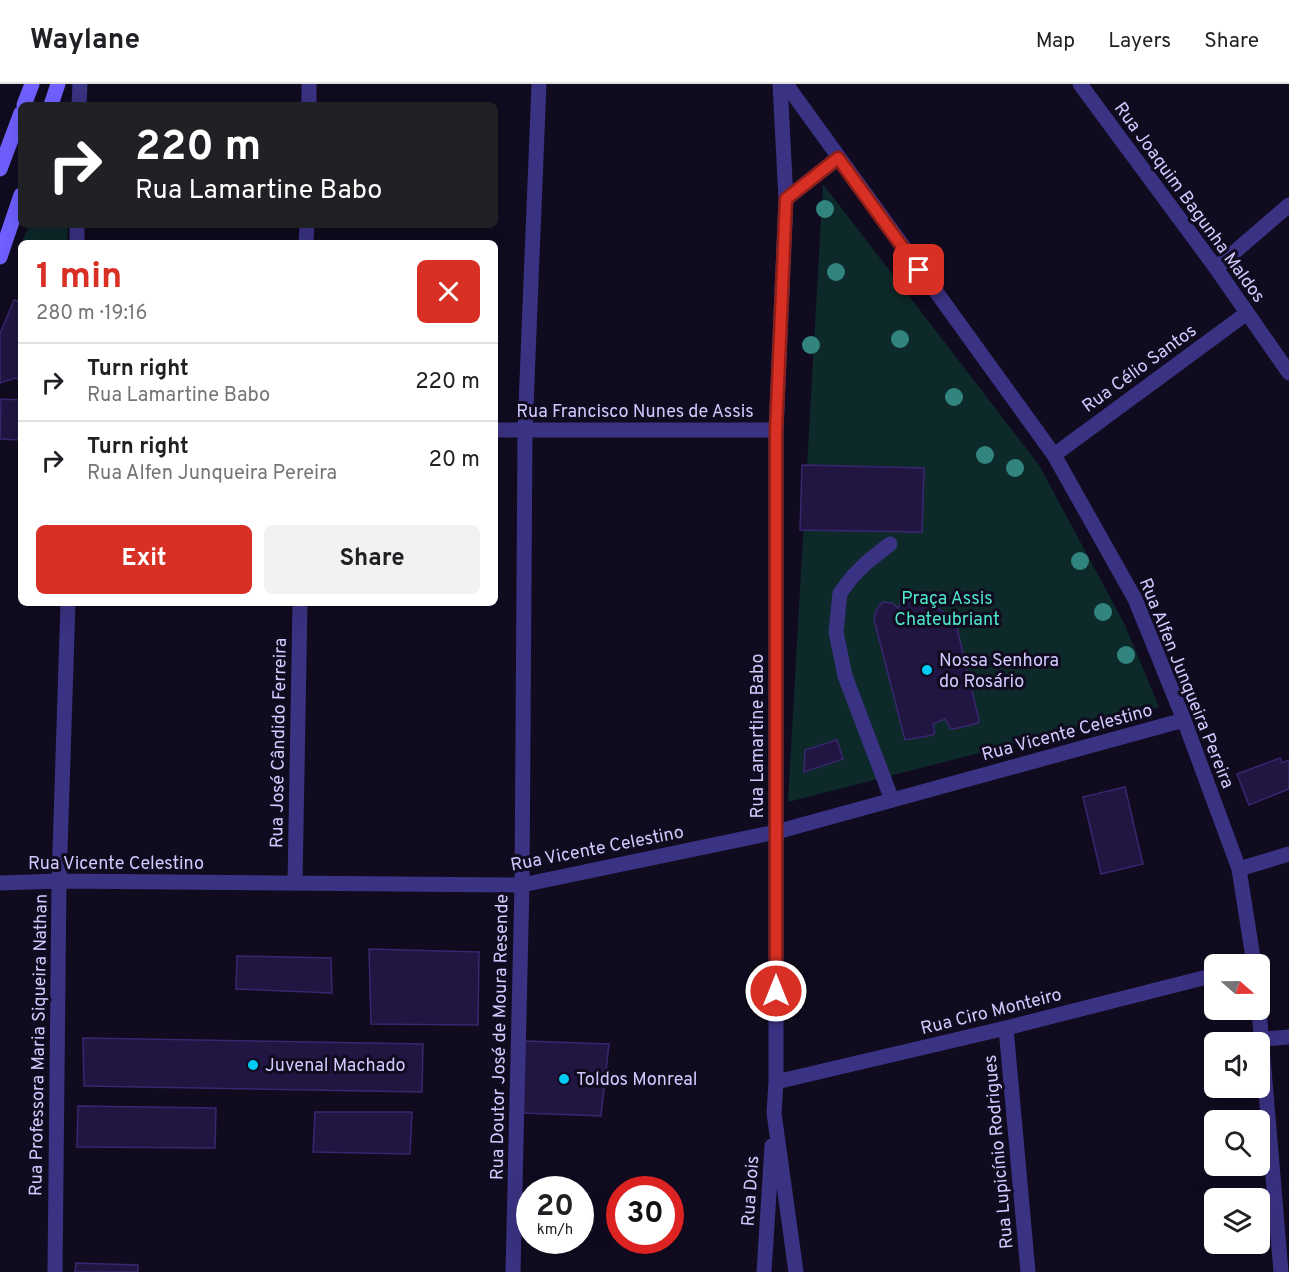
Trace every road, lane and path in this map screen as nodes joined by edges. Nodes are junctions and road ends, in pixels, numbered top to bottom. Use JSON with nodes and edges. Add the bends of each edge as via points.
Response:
{"nodes":[{"id":1,"x":32,"y":84,"type":"edge"},
{"id":2,"x":58,"y":84,"type":"edge"},
{"id":3,"x":80,"y":84,"type":"edge"},
{"id":4,"x":309,"y":84,"type":"edge"},
{"id":5,"x":539,"y":84,"type":"edge"},
{"id":6,"x":780,"y":84,"type":"edge"},
{"id":7,"x":786,"y":84,"type":"edge"},
{"id":8,"x":1080,"y":84,"type":"edge"},
{"id":9,"x":25,"y":102,"type":"edge"},
{"id":10,"x":52,"y":102,"type":"edge"},
{"id":11,"x":80,"y":102,"type":"edge"},
{"id":12,"x":309,"y":102,"type":"edge"},
{"id":13,"x":18,"y":121,"type":"edge"},
{"id":14,"x":838,"y":158,"type":"junction"},
{"id":15,"x":0,"y":168,"type":"edge"},
{"id":16,"x":786,"y":199,"type":"junction"},
{"id":17,"x":18,"y":204,"type":"edge"},
{"id":18,"x":1289,"y":205,"type":"edge"},
{"id":19,"x":0,"y":257,"type":"edge"},
{"id":20,"x":1216,"y":268,"type":"junction"},
{"id":21,"x":1247,"y":313,"type":"junction"},
{"id":22,"x":1289,"y":373,"type":"edge"},
{"id":23,"x":498,"y":430,"type":"edge"},
{"id":24,"x":525,"y":430,"type":"junction"},
{"id":25,"x":776,"y":430,"type":"junction"},
{"id":26,"x":1054,"y":455,"type":"junction"},
{"id":27,"x":890,"y":544,"type":"dead end"},
{"id":28,"x":68,"y":606,"type":"edge"},
{"id":29,"x":300,"y":606,"type":"edge"},
{"id":30,"x":1184,"y":720,"type":"junction"},
{"id":31,"x":892,"y":800,"type":"junction"},
{"id":32,"x":776,"y":832,"type":"junction"},
{"id":33,"x":1289,"y":854,"type":"edge"},
{"id":34,"x":1239,"y":869,"type":"junction"},
{"id":35,"x":59,"y":881,"type":"junction"},
{"id":36,"x":0,"y":882,"type":"edge"},
{"id":37,"x":295,"y":883,"type":"junction"},
{"id":38,"x":522,"y":885,"type":"junction"},
{"id":39,"x":1252,"y":954,"type":"edge"},
{"id":40,"x":1204,"y":978,"type":"edge"},
{"id":41,"x":1006,"y":1028,"type":"junction"},
{"id":42,"x":1289,"y":1036,"type":"edge"},
{"id":43,"x":1270,"y":1037,"type":"edge"},
{"id":44,"x":776,"y":1082,"type":"junction"},
{"id":45,"x":1268,"y":1098,"type":"edge"},
{"id":46,"x":774,"y":1113,"type":"junction"},
{"id":47,"x":1283,"y":1264,"type":"edge"},
{"id":48,"x":55,"y":1272,"type":"edge"},
{"id":49,"x":513,"y":1272,"type":"edge"},
{"id":50,"x":764,"y":1272,"type":"edge"},
{"id":51,"x":796,"y":1272,"type":"edge"},
{"id":52,"x":1029,"y":1272,"type":"edge"}],
"edges":[{"from":1,"to":9,"type":"main road"},
{"from":2,"to":10,"type":"main road"},
{"from":3,"to":11,"type":"street"},
{"from":4,"to":12,"type":"street"},
{"from":5,"to":24,"type":"street","name":"Rua Doutor José de Moura Resende"},
{"from":6,"to":16,"type":"street","name":"Rua Lamartine Babo"},
{"from":7,"to":14,"type":"street","name":"Rua Alfen Junqueira Pereira"},
{"from":8,"to":20,"type":"street","name":"Rua Joaquim Bagunha Maldos"},
{"from":13,"to":15,"type":"main road"},
{"from":14,"to":16,"type":"street"},
{"from":14,"to":26,"type":"street","name":"Rua Alfen Junqueira Pereira"},
{"from":16,"to":25,"type":"street","name":"Rua Lamartine Babo"},
{"from":17,"to":19,"type":"main road"},
{"from":18,"to":20,"type":"street"},
{"from":20,"to":21,"type":"street","name":"Rua Joaquim Bagunha Maldos"},
{"from":21,"to":22,"type":"street","name":"Rua Joaquim Bagunha Maldos"},
{"from":21,"to":26,"type":"street","name":"Rua Célio Santos"},
{"from":23,"to":24,"type":"street","name":"Rua Francisco Nunes de Assis"},
{"from":24,"to":25,"type":"street","name":"Rua Francisco Nunes de Assis"},
{"from":24,"to":38,"type":"street","name":"Rua Doutor José de Moura Resende"},
{"from":25,"to":32,"type":"street","name":"Rua Lamartine Babo"},
{"from":26,"to":30,"type":"street","name":"Rua Alfen Junqueira Pereira","via":[[1135,599]]},
{"from":27,"to":31,"type":"street","via":[[866,563],[840,593],[836,632],[846,676]]},
{"from":28,"to":35,"type":"street","name":"Rua Professora Maria Siqueira Nathan"},
{"from":29,"to":37,"type":"street","name":"Rua José Cândido Ferreira"},
{"from":30,"to":31,"type":"street","name":"Rua Vicente Celestino"},
{"from":30,"to":34,"type":"street","name":"Rua Alfen Junqueira Pereira"},
{"from":31,"to":32,"type":"street","name":"Rua Vicente Celestino"},
{"from":32,"to":38,"type":"street","name":"Rua Vicente Celestino"},
{"from":32,"to":44,"type":"street","name":"Rua Lamartine Babo"},
{"from":33,"to":34,"type":"street"},
{"from":34,"to":39,"type":"street","name":"Rua Alfen Junqueira Pereira"},
{"from":35,"to":36,"type":"street","name":"Rua Vicente Celestino"},
{"from":35,"to":37,"type":"street","name":"Rua Vicente Celestino"},
{"from":35,"to":48,"type":"street","name":"Rua Professora Maria Siqueira Nathan"},
{"from":37,"to":38,"type":"street","name":"Rua Vicente Celestino"},
{"from":38,"to":49,"type":"street","name":"Rua Doutor José de Moura Resende"},
{"from":40,"to":41,"type":"street","name":"Rua Ciro Monteiro"},
{"from":41,"to":44,"type":"street","name":"Rua Ciro Monteiro"},
{"from":41,"to":52,"type":"street","name":"Rua Lupicínio Rodrigues"},
{"from":42,"to":43,"type":"street"},
{"from":44,"to":46,"type":"street","name":"Rua Lamartine Babo"},
{"from":45,"to":47,"type":"street"},
{"from":46,"to":50,"type":"street","name":"Rua Dois"},
{"from":46,"to":51,"type":"street","name":"Rua Lamartine Babo"}]}
